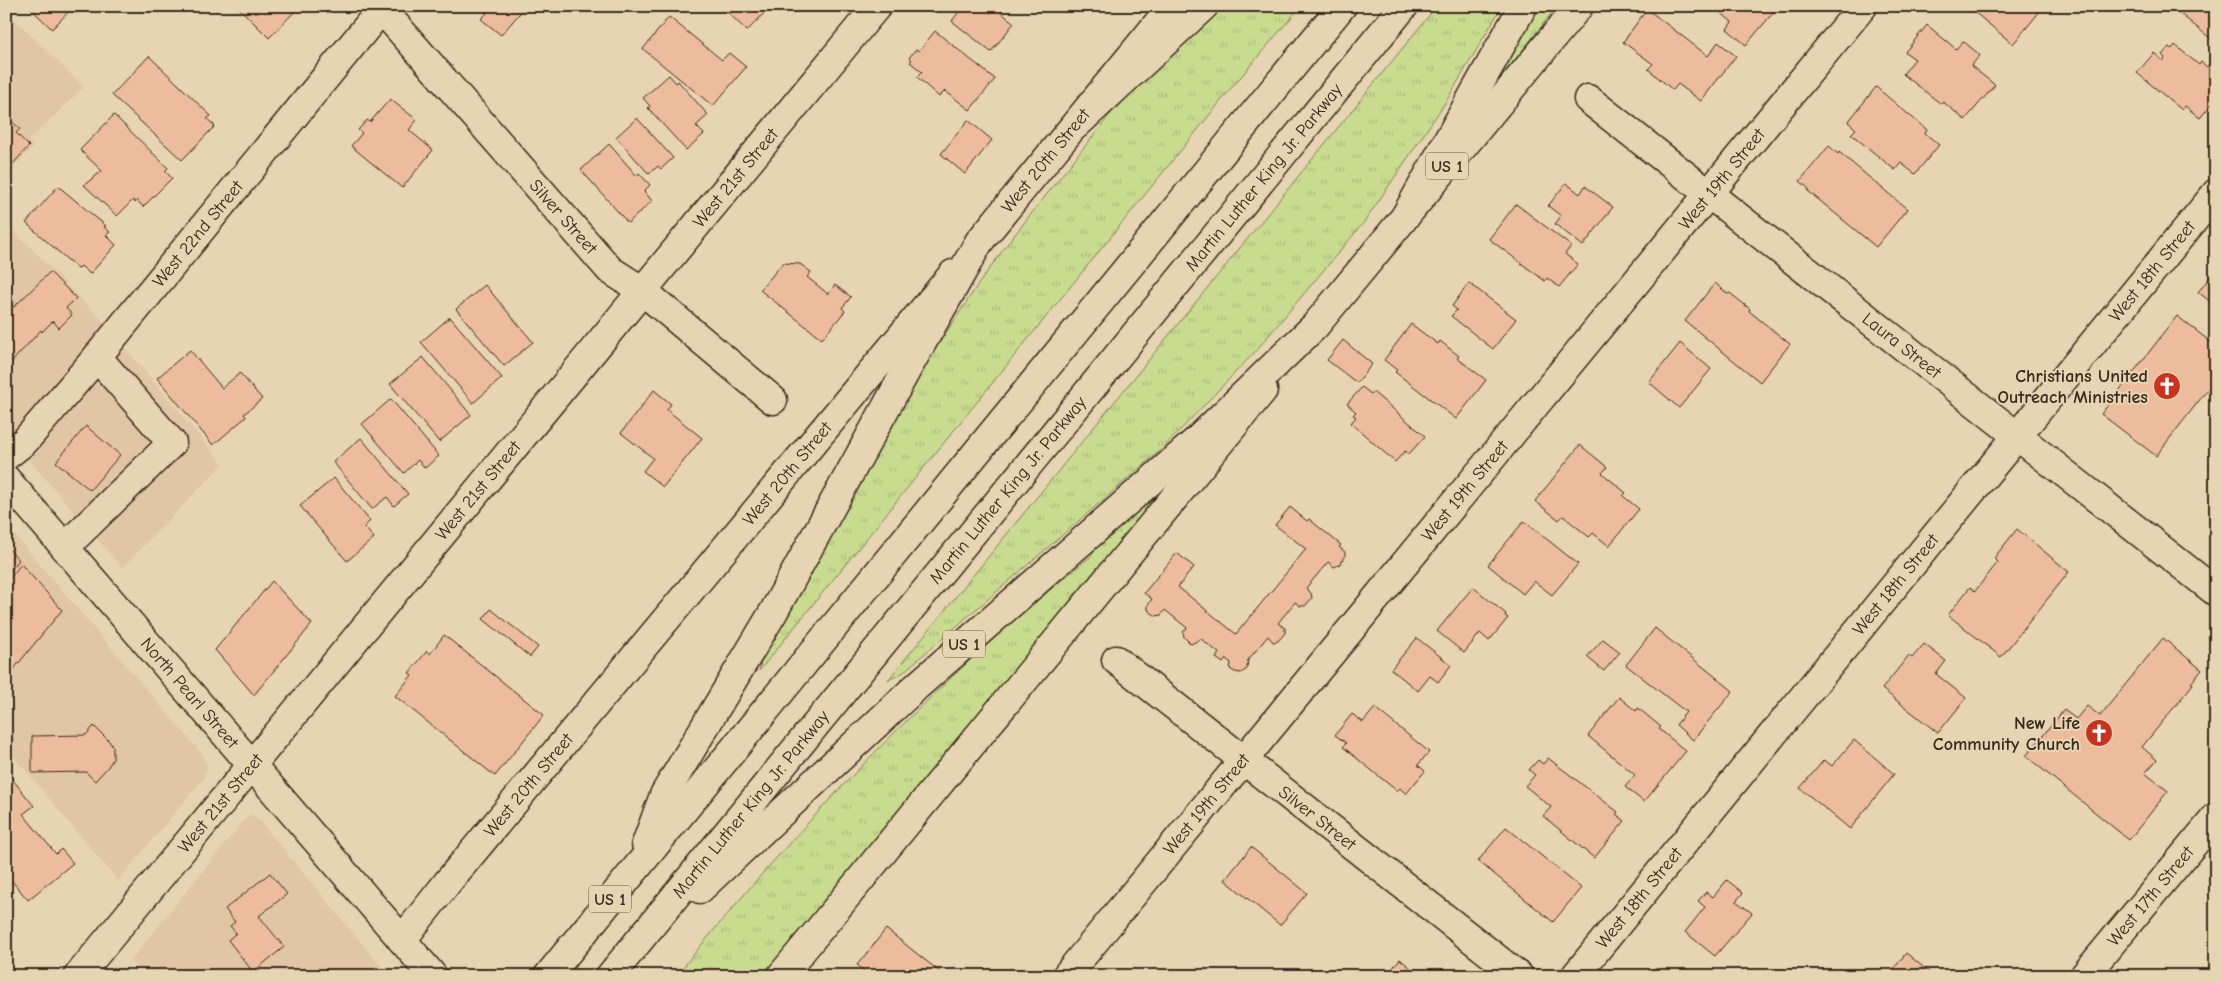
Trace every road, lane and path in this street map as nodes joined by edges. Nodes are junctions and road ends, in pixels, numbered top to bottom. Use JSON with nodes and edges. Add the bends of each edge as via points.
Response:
{"nodes":[{"id":1,"x":877,"y":6,"type":"edge"},
{"id":2,"x":1172,"y":6,"type":"edge"},
{"id":3,"x":1204,"y":6,"type":"edge"},
{"id":4,"x":1342,"y":6,"type":"edge"},
{"id":5,"x":1404,"y":6,"type":"edge"},
{"id":6,"x":1522,"y":6,"type":"edge"},
{"id":7,"x":1579,"y":6,"type":"edge"},
{"id":8,"x":1863,"y":6,"type":"edge"},
{"id":9,"x":382,"y":7,"type":"edge"},
{"id":10,"x":1588,"y":99,"type":"dead end"},
{"id":11,"x":1076,"y":125,"type":"junction"},
{"id":12,"x":2216,"y":193,"type":"edge"},
{"id":13,"x":1710,"y":195,"type":"junction"},
{"id":14,"x":1406,"y":215,"type":"junction"},
{"id":15,"x":979,"y":242,"type":"junction"},
{"id":16,"x":643,"y":291,"type":"junction"},
{"id":17,"x":1315,"y":326,"type":"junction"},
{"id":18,"x":97,"y":357,"type":"junction"},
{"id":19,"x":773,"y":400,"type":"dead end"},
{"id":20,"x":2016,"y":437,"type":"junction"},
{"id":21,"x":6,"y":456,"type":"edge"},
{"id":22,"x":6,"y":479,"type":"edge"},
{"id":23,"x":64,"y":546,"type":"junction"},
{"id":24,"x":2216,"y":592,"type":"edge"},
{"id":25,"x":1116,"y":660,"type":"dead end"},
{"id":26,"x":1243,"y":758,"type":"junction"},
{"id":27,"x":252,"y":764,"type":"junction"},
{"id":28,"x":2216,"y":817,"type":"edge"},
{"id":29,"x":638,"y":864,"type":"junction"},
{"id":30,"x":402,"y":940,"type":"junction"},
{"id":31,"x":614,"y":971,"type":"edge"},
{"id":32,"x":78,"y":976,"type":"edge"},
{"id":33,"x":433,"y":976,"type":"edge"},
{"id":34,"x":548,"y":976,"type":"edge"},
{"id":35,"x":781,"y":976,"type":"edge"},
{"id":36,"x":1066,"y":976,"type":"edge"},
{"id":37,"x":1519,"y":976,"type":"edge"},
{"id":38,"x":1575,"y":976,"type":"edge"},
{"id":39,"x":2084,"y":976,"type":"edge"}],
"edges":[{"from":1,"to":16,"type":"main road","name":"West 21st Street"},
{"from":2,"to":11,"type":"main road","name":"West 20th Street"},
{"from":3,"to":11,"type":"main road"},
{"from":4,"to":29,"type":"main road"},
{"from":5,"to":31,"type":"main road","name":"Martin Luther King Jr. Parkway"},
{"from":6,"to":14,"type":"main road"},
{"from":7,"to":14,"type":"main road","number":"US 1"},
{"from":8,"to":13,"type":"main road","name":"West 19th Street"},
{"from":9,"to":16,"type":"main road","name":"Silver Street","via":[[610,270]]},
{"from":9,"to":18,"type":"main road","name":"West 22nd Street"},
{"from":10,"to":13,"type":"main road","name":"Laura Street"},
{"from":11,"to":15,"type":"main road","name":"West 20th Street"},
{"from":12,"to":20,"type":"main road","name":"West 18th Street"},
{"from":13,"to":20,"type":"main road","name":"Laura Street"},
{"from":13,"to":26,"type":"main road","name":"West 19th Street"},
{"from":14,"to":17,"type":"main road","number":"US 1"},
{"from":15,"to":29,"type":"main road","via":[[774,611],[664,795]]},
{"from":15,"to":30,"type":"main road","name":"West 20th Street"},
{"from":16,"to":19,"type":"main road","name":"Silver Street"},
{"from":16,"to":27,"type":"main road","name":"West 21st Street"},
{"from":17,"to":31,"type":"main road","number":"US 1","via":[[1195,442],[917,686]]},
{"from":17,"to":35,"type":"main road"},
{"from":18,"to":21,"type":"main road","name":"West 22nd Street","via":[[25,441]]},
{"from":18,"to":23,"type":"main road","via":[[172,443]]},
{"from":20,"to":24,"type":"main road","name":"Laura Street"},
{"from":20,"to":38,"type":"main road","name":"West 18th Street"},
{"from":22,"to":23,"type":"main road","name":"North Pearl Street"},
{"from":23,"to":27,"type":"main road","name":"North Pearl Street"},
{"from":25,"to":26,"type":"main road","name":"Silver Street"},
{"from":26,"to":36,"type":"main road","name":"West 19th Street"},
{"from":26,"to":37,"type":"main road","name":"Silver Street"},
{"from":27,"to":30,"type":"main road","name":"North Pearl Street"},
{"from":27,"to":32,"type":"main road","name":"West 21st Street"},
{"from":28,"to":39,"type":"main road","name":"West 17th Street"},
{"from":29,"to":34,"type":"main road","number":"US 1"},
{"from":30,"to":33,"type":"main road","name":"North Pearl Street"}]}
